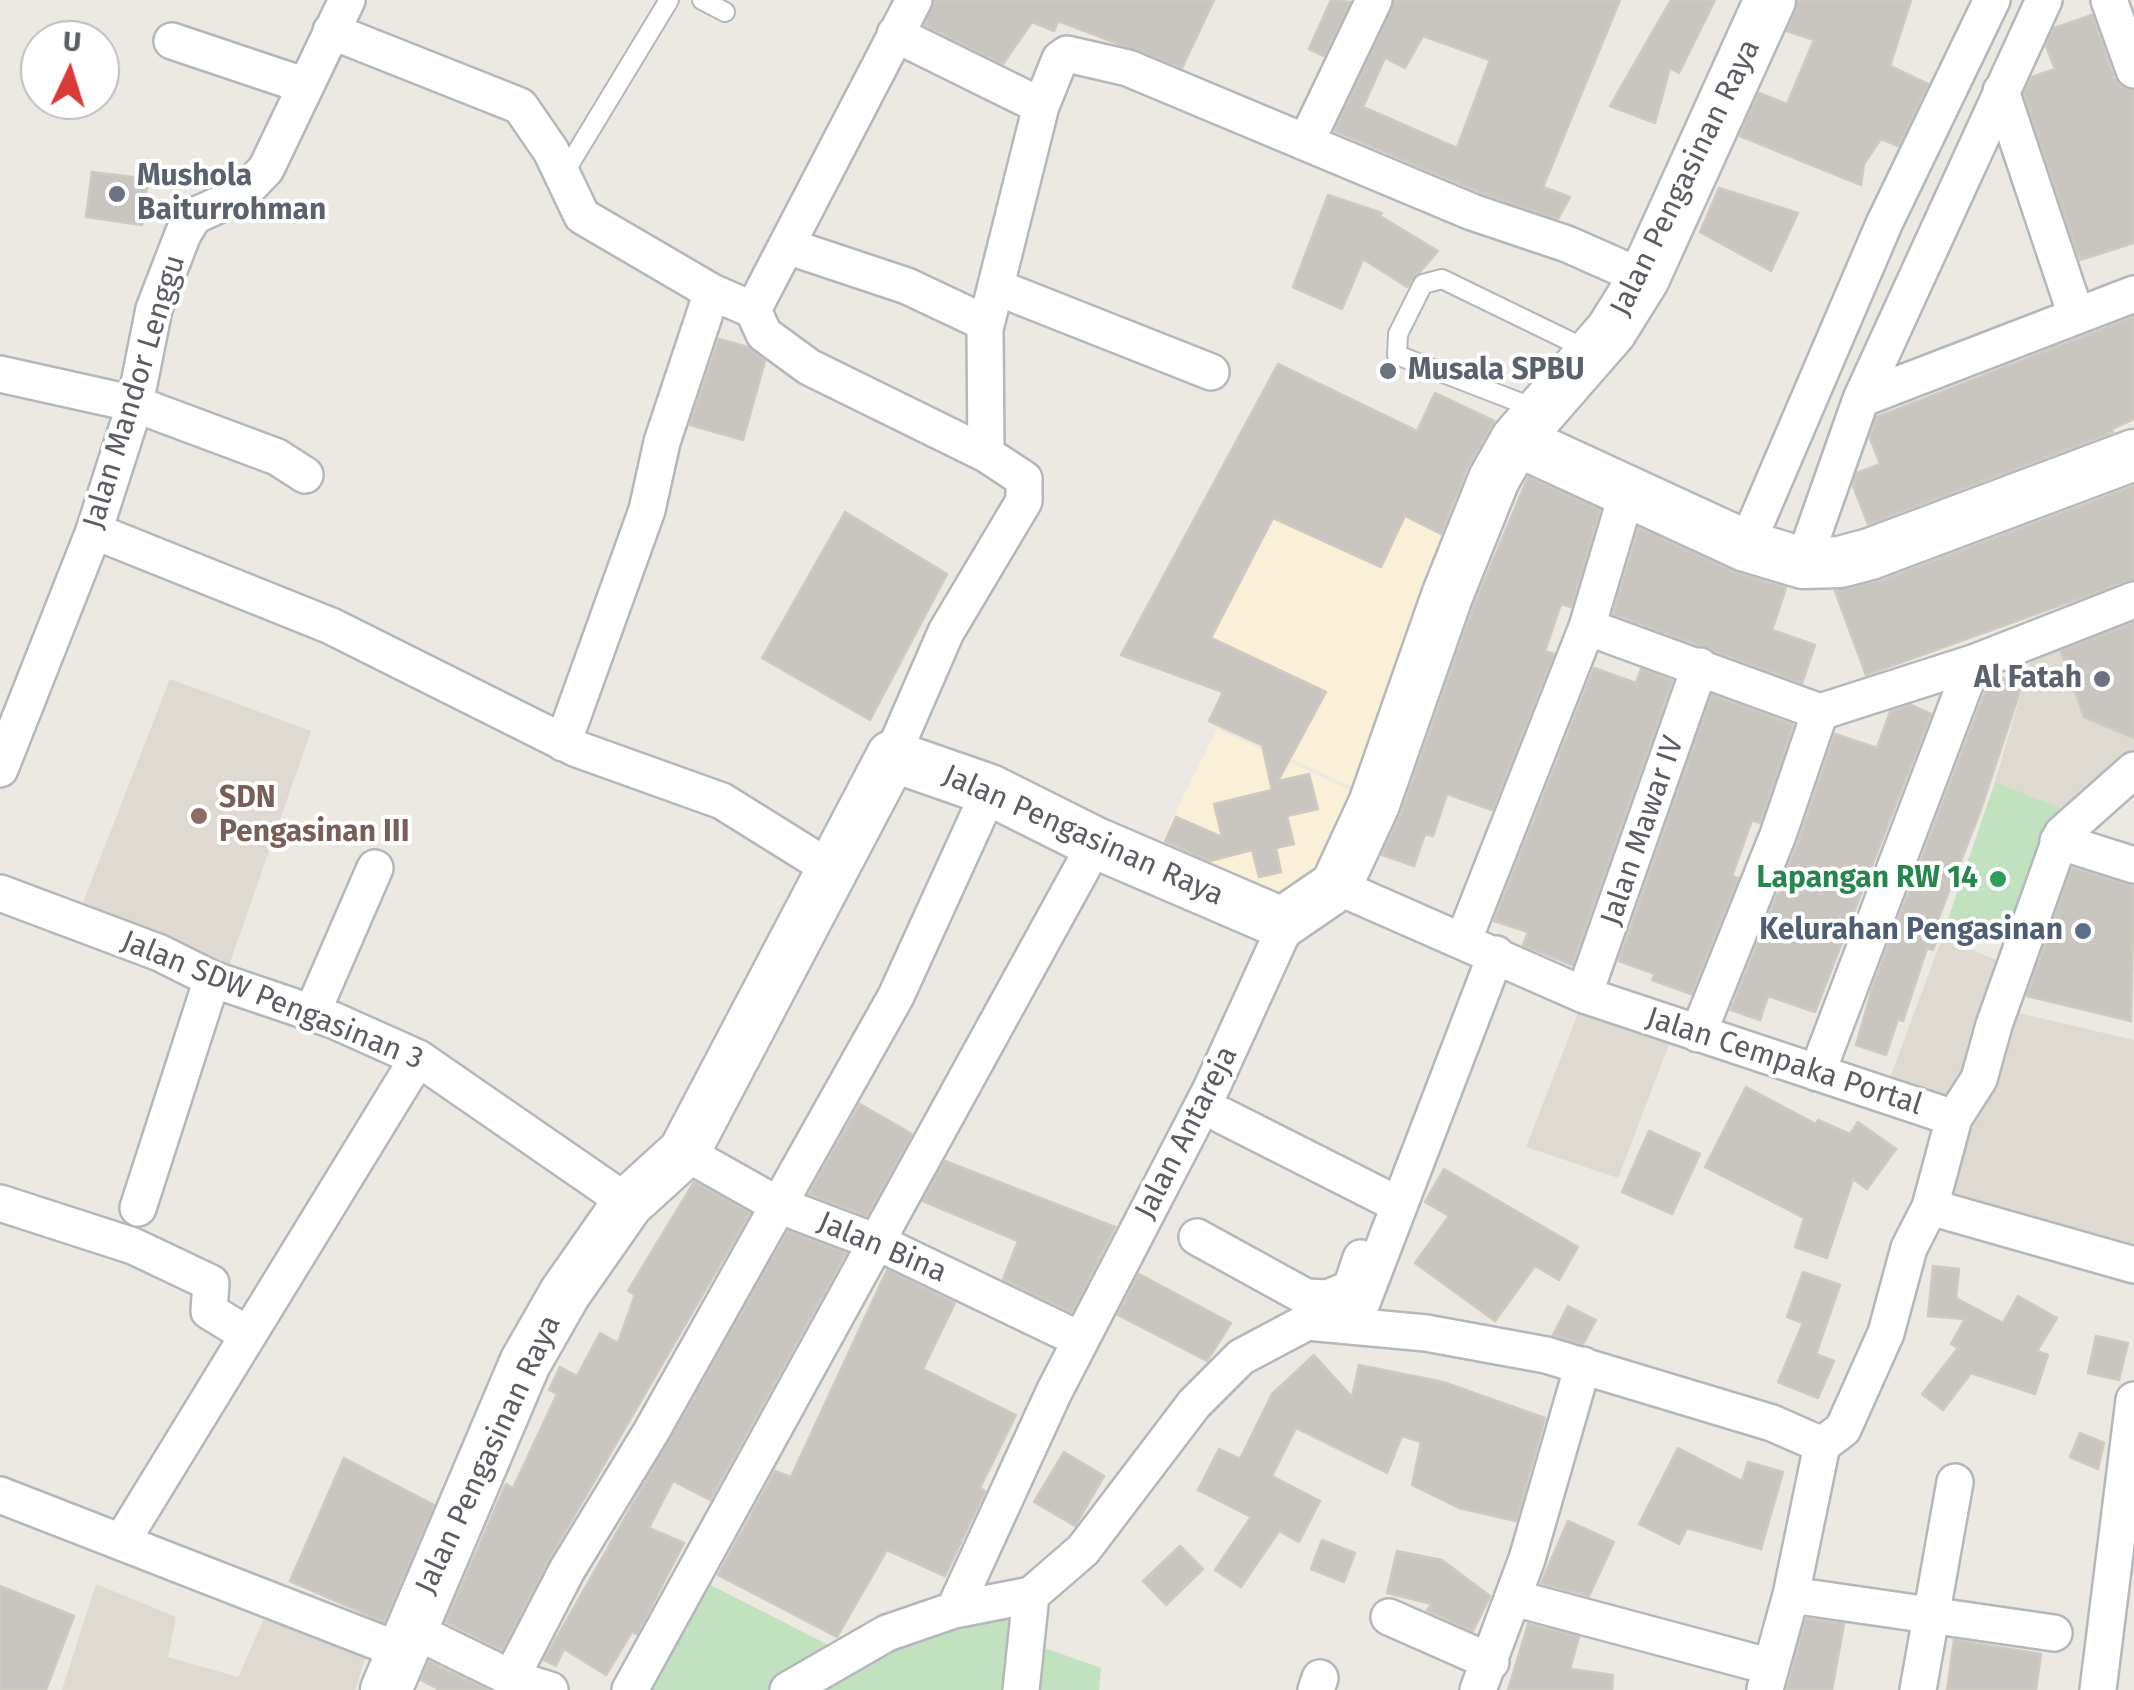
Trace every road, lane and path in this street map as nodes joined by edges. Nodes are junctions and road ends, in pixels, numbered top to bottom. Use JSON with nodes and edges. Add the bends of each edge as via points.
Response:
{"nodes":[{"id":1,"x":669,"y":0,"type":"edge"},
{"id":2,"x":702,"y":0,"type":"edge"},
{"id":3,"x":914,"y":0,"type":"edge"},
{"id":4,"x":1374,"y":0,"type":"edge"},
{"id":5,"x":1770,"y":0,"type":"edge"},
{"id":6,"x":1992,"y":0,"type":"edge"},
{"id":7,"x":2044,"y":0,"type":"edge"},
{"id":8,"x":2109,"y":0,"type":"edge"},
{"id":9,"x":725,"y":12,"type":"dead end"},
{"id":10,"x":339,"y":16,"type":"edge"},
{"id":11,"x":895,"y":34,"type":"junction"},
{"id":12,"x":172,"y":41,"type":"dead end"},
{"id":13,"x":2134,"y":70,"type":"edge"},
{"id":14,"x":306,"y":86,"type":"junction"},
{"id":15,"x":2001,"y":91,"type":"junction"},
{"id":16,"x":1041,"y":106,"type":"junction"},
{"id":17,"x":1307,"y":140,"type":"junction"},
{"id":18,"x":563,"y":176,"type":"junction"},
{"id":19,"x":787,"y":246,"type":"junction"},
{"id":20,"x":1644,"y":278,"type":"junction"},
{"id":21,"x":996,"y":287,"type":"junction"},
{"id":22,"x":712,"y":292,"type":"junction"},
{"id":23,"x":2134,"y":294,"type":"edge"},
{"id":24,"x":753,"y":310,"type":"junction"},
{"id":25,"x":2076,"y":315,"type":"junction"},
{"id":26,"x":985,"y":329,"type":"junction"},
{"id":27,"x":1591,"y":352,"type":"junction"},
{"id":28,"x":1211,"y":372,"type":"dead end"},
{"id":29,"x":0,"y":374,"type":"edge"},
{"id":30,"x":1861,"y":399,"type":"junction"},
{"id":31,"x":135,"y":404,"type":"junction"},
{"id":32,"x":1528,"y":425,"type":"junction"},
{"id":33,"x":986,"y":454,"type":"junction"},
{"id":34,"x":2134,"y":455,"type":"edge"},
{"id":35,"x":306,"y":475,"type":"dead end"},
{"id":36,"x":1628,"y":493,"type":"junction"},
{"id":37,"x":94,"y":531,"type":"junction"},
{"id":38,"x":1746,"y":546,"type":"junction"},
{"id":39,"x":1803,"y":563,"type":"junction"},
{"id":40,"x":2134,"y":600,"type":"edge"},
{"id":41,"x":1587,"y":627,"type":"junction"},
{"id":42,"x":1973,"y":663,"type":"junction"},
{"id":43,"x":1700,"y":666,"type":"junction"},
{"id":44,"x":1820,"y":712,"type":"junction"},
{"id":45,"x":563,"y":742,"type":"junction"},
{"id":46,"x":892,"y":756,"type":"junction"},
{"id":47,"x":0,"y":768,"type":"edge"},
{"id":48,"x":2134,"y":770,"type":"edge"},
{"id":49,"x":990,"y":790,"type":"junction"},
{"id":50,"x":2058,"y":840,"type":"junction"},
{"id":51,"x":1096,"y":844,"type":"junction"},
{"id":52,"x":2134,"y":864,"type":"edge"},
{"id":53,"x":376,"y":868,"type":"dead end"},
{"id":54,"x":830,"y":869,"type":"junction"},
{"id":55,"x":1336,"y":886,"type":"junction"},
{"id":56,"x":0,"y":893,"type":"edge"},
{"id":57,"x":1282,"y":922,"type":"junction"},
{"id":58,"x":1464,"y":939,"type":"junction"},
{"id":59,"x":1496,"y":954,"type":"junction"},
{"id":60,"x":212,"y":979,"type":"junction"},
{"id":61,"x":1584,"y":995,"type":"junction"},
{"id":62,"x":312,"y":1013,"type":"junction"},
{"id":63,"x":1698,"y":1034,"type":"junction"},
{"id":64,"x":418,"y":1058,"type":"junction"},
{"id":65,"x":1817,"y":1073,"type":"junction"},
{"id":66,"x":1223,"y":1116,"type":"dead end"},
{"id":67,"x":1954,"y":1118,"type":"junction"},
{"id":68,"x":684,"y":1152,"type":"junction"},
{"id":69,"x":1390,"y":1200,"type":"junction"},
{"id":70,"x":0,"y":1203,"type":"edge"},
{"id":71,"x":628,"y":1203,"type":"junction"},
{"id":72,"x":778,"y":1205,"type":"junction"},
{"id":73,"x":1930,"y":1207,"type":"junction"},
{"id":74,"x":138,"y":1208,"type":"dead end"},
{"id":75,"x":1197,"y":1237,"type":"dead end"},
{"id":76,"x":879,"y":1243,"type":"junction"},
{"id":77,"x":2134,"y":1265,"type":"edge"},
{"id":78,"x":1353,"y":1326,"type":"junction"},
{"id":79,"x":248,"y":1336,"type":"junction"},
{"id":80,"x":1081,"y":1340,"type":"junction"},
{"id":81,"x":1583,"y":1365,"type":"junction"},
{"id":82,"x":2134,"y":1400,"type":"edge"},
{"id":83,"x":1822,"y":1445,"type":"junction"},
{"id":84,"x":1955,"y":1482,"type":"dead end"},
{"id":85,"x":0,"y":1496,"type":"edge"},
{"id":86,"x":122,"y":1541,"type":"junction"},
{"id":87,"x":1031,"y":1595,"type":"junction"},
{"id":88,"x":1791,"y":1595,"type":"junction"},
{"id":89,"x":1514,"y":1598,"type":"junction"},
{"id":90,"x":954,"y":1610,"type":"junction"},
{"id":91,"x":1931,"y":1612,"type":"junction"},
{"id":92,"x":1388,"y":1617,"type":"dead end"},
{"id":93,"x":2054,"y":1633,"type":"dead end"},
{"id":94,"x":399,"y":1657,"type":"edge"},
{"id":95,"x":1484,"y":1676,"type":"edge"},
{"id":96,"x":511,"y":1678,"type":"junction"},
{"id":97,"x":1766,"y":1678,"type":"edge"},
{"id":98,"x":550,"y":1690,"type":"edge"},
{"id":99,"x":630,"y":1690,"type":"edge"},
{"id":100,"x":788,"y":1690,"type":"edge"},
{"id":101,"x":1022,"y":1690,"type":"edge"},
{"id":102,"x":1918,"y":1690,"type":"edge"},
{"id":103,"x":2098,"y":1690,"type":"edge"}],
"edges":[{"from":1,"to":18,"type":"lane"},
{"from":2,"to":9,"type":"lane"},
{"from":3,"to":11,"type":"street"},
{"from":4,"to":17,"type":"street"},
{"from":5,"to":20,"type":"street","name":"Jalan Pengasinan Raya"},
{"from":6,"to":38,"type":"street","via":[[1884,224]]},
{"from":7,"to":15,"type":"street"},
{"from":8,"to":13,"type":"street"},
{"from":10,"to":14,"type":"street","name":"Jalan Mandor Lenggu"},
{"from":10,"to":18,"type":"street","via":[[520,106]]},
{"from":11,"to":16,"type":"street"},
{"from":11,"to":19,"type":"street"},
{"from":12,"to":14,"type":"street"},
{"from":14,"to":31,"type":"street","name":"Jalan Mandor Lenggu","via":[[266,170],[241,196],[194,216],[183,234],[154,308]]},
{"from":15,"to":25,"type":"street"},
{"from":15,"to":30,"type":"street"},
{"from":16,"to":17,"type":"street","via":[[1060,60],[1076,54],[1128,68]]},
{"from":16,"to":21,"type":"street"},
{"from":17,"to":20,"type":"street"},
{"from":18,"to":22,"type":"street","via":[[582,216]]},
{"from":19,"to":24,"type":"street"},
{"from":19,"to":26,"type":"street","via":[[907,286]]},
{"from":20,"to":27,"type":"street","name":"Jalan Pengasinan Raya"},
{"from":21,"to":26,"type":"street"},
{"from":21,"to":28,"type":"street"},
{"from":22,"to":24,"type":"street"},
{"from":22,"to":45,"type":"street","via":[[662,442],[647,510]]},
{"from":23,"to":25,"type":"street"},
{"from":24,"to":33,"type":"street","via":[[764,334],[809,367]]},
{"from":25,"to":30,"type":"street"},
{"from":26,"to":33,"type":"street"},
{"from":27,"to":32,"type":"street","name":"Jalan Pengasinan Raya"},
{"from":27,"to":32,"type":"lane","via":[[1442,279],[1423,284],[1398,334],[1397,354]]},
{"from":29,"to":31,"type":"street"},
{"from":30,"to":39,"type":"street"},
{"from":31,"to":35,"type":"street","via":[[277,457]]},
{"from":31,"to":37,"type":"street","name":"Jalan Mandor Lenggu"},
{"from":32,"to":36,"type":"street"},
{"from":32,"to":55,"type":"street","name":"Jalan Pengasinan Raya","via":[[1494,480],[1374,804]]},
{"from":33,"to":46,"type":"street","via":[[1024,480],[1024,501],[946,632]]},
{"from":34,"to":39,"type":"street","via":[[1870,554]]},
{"from":36,"to":38,"type":"street"},
{"from":36,"to":41,"type":"street"},
{"from":37,"to":45,"type":"street","via":[[331,626]]},
{"from":37,"to":47,"type":"street","name":"Jalan Mandor Lenggu"},
{"from":38,"to":39,"type":"street"},
{"from":40,"to":42,"type":"street"},
{"from":41,"to":43,"type":"street"},
{"from":41,"to":58,"type":"street"},
{"from":42,"to":44,"type":"street"},
{"from":42,"to":65,"type":"street"},
{"from":43,"to":44,"type":"street"},
{"from":43,"to":61,"type":"street","name":"Jalan Mawar IV"},
{"from":44,"to":63,"type":"street"},
{"from":45,"to":54,"type":"street","via":[[722,801]]},
{"from":46,"to":49,"type":"street","name":"Jalan Pengasinan Raya"},
{"from":46,"to":54,"type":"street","name":"Jalan Pengasinan Raya"},
{"from":48,"to":50,"type":"street","via":[[2076,816]]},
{"from":49,"to":51,"type":"street","name":"Jalan Pengasinan Raya"},
{"from":49,"to":72,"type":"street","via":[[896,996]]},
{"from":50,"to":52,"type":"street"},
{"from":50,"to":67,"type":"street","via":[[1980,1080]]},
{"from":51,"to":57,"type":"street","name":"Jalan Pengasinan Raya"},
{"from":51,"to":76,"type":"street"},
{"from":53,"to":62,"type":"street"},
{"from":54,"to":68,"type":"street","name":"Jalan Pengasinan Raya"},
{"from":55,"to":57,"type":"street"},
{"from":55,"to":58,"type":"street","name":"Jalan Cempaka Portal"},
{"from":56,"to":60,"type":"street","name":"Jalan SDW Pengasinan 3"},
{"from":57,"to":80,"type":"street","name":"Jalan Antareja","via":[[1211,1089]]},
{"from":58,"to":59,"type":"street","name":"Jalan Cempaka Portal"},
{"from":59,"to":61,"type":"street","name":"Jalan Cempaka Portal"},
{"from":59,"to":69,"type":"street"},
{"from":60,"to":62,"type":"street","name":"Jalan SDW Pengasinan 3"},
{"from":60,"to":74,"type":"street"},
{"from":61,"to":63,"type":"street","name":"Jalan Cempaka Portal"},
{"from":62,"to":64,"type":"street","name":"Jalan SDW Pengasinan 3"},
{"from":63,"to":65,"type":"street","name":"Jalan Cempaka Portal"},
{"from":64,"to":71,"type":"street","name":"Jalan SDW Pengasinan 3"},
{"from":64,"to":79,"type":"street"},
{"from":65,"to":67,"type":"street","name":"Jalan Cempaka Portal"},
{"from":66,"to":69,"type":"street"},
{"from":67,"to":73,"type":"street","name":"Jalan Cempaka Portal"},
{"from":68,"to":71,"type":"street","name":"Jalan Pengasinan Raya"},
{"from":68,"to":72,"type":"street","name":"Jalan Bina"},
{"from":69,"to":75,"type":"street","via":[[1351,1288],[1328,1298],[1306,1298]]},
{"from":69,"to":78,"type":"street"},
{"from":70,"to":79,"type":"street","via":[[133,1246],[211,1284],[209,1311]]},
{"from":71,"to":94,"type":"street","name":"Jalan Pengasinan Raya","via":[[565,1292],[525,1364]]},
{"from":72,"to":76,"type":"street","name":"Jalan Bina"},
{"from":72,"to":96,"type":"street"},
{"from":73,"to":77,"type":"street"},
{"from":73,"to":83,"type":"street","name":"Jalan Cempaka Portal","via":[[1908,1248],[1870,1377],[1843,1430]]},
{"from":76,"to":80,"type":"street","name":"Jalan Bina"},
{"from":76,"to":99,"type":"street"},
{"from":78,"to":81,"type":"street","via":[[1426,1333]]},
{"from":78,"to":87,"type":"street","via":[[1307,1322],[1241,1357],[1194,1404],[1083,1550]]},
{"from":79,"to":86,"type":"street"},
{"from":80,"to":90,"type":"street","name":"Jalan Antareja"},
{"from":81,"to":83,"type":"street"},
{"from":81,"to":89,"type":"street"},
{"from":82,"to":103,"type":"street"},
{"from":83,"to":88,"type":"street"},
{"from":84,"to":91,"type":"street"},
{"from":85,"to":86,"type":"street"},
{"from":86,"to":94,"type":"street"},
{"from":87,"to":90,"type":"street"},
{"from":87,"to":101,"type":"street"},
{"from":88,"to":91,"type":"street"},
{"from":88,"to":97,"type":"street"},
{"from":89,"to":95,"type":"street"},
{"from":89,"to":97,"type":"street"},
{"from":90,"to":100,"type":"street","via":[[887,1633]]},
{"from":91,"to":93,"type":"street"},
{"from":91,"to":102,"type":"street"},
{"from":92,"to":95,"type":"street"},
{"from":94,"to":96,"type":"street"},
{"from":96,"to":98,"type":"street"}]}
